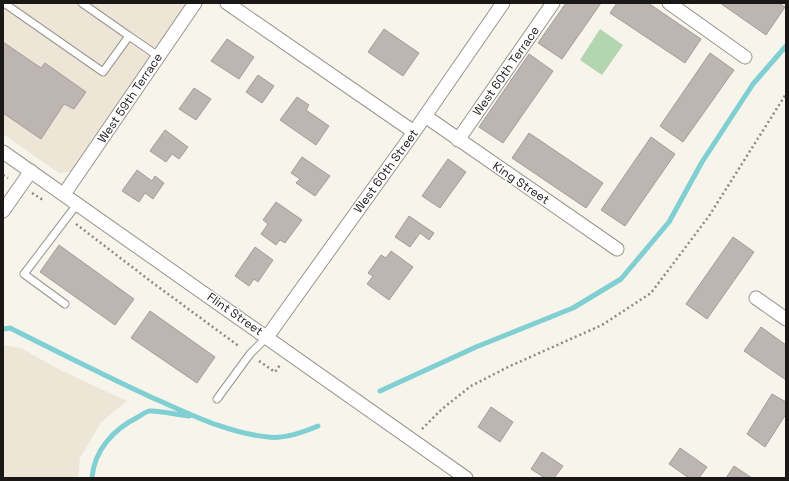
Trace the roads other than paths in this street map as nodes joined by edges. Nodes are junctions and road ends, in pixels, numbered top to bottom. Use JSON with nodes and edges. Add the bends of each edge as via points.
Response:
{"nodes":[{"id":1,"x":4,"y":3,"type":"edge"},
{"id":2,"x":82,"y":3,"type":"edge"},
{"id":3,"x":195,"y":3,"type":"edge"},
{"id":4,"x":228,"y":3,"type":"edge"},
{"id":5,"x":503,"y":3,"type":"edge"},
{"id":6,"x":553,"y":3,"type":"edge"},
{"id":7,"x":668,"y":3,"type":"edge"},
{"id":8,"x":129,"y":36,"type":"junction"},
{"id":9,"x":158,"y":56,"type":"junction"},
{"id":10,"x":745,"y":57,"type":"dead end"},
{"id":11,"x":425,"y":116,"type":"junction"},
{"id":12,"x":414,"y":132,"type":"junction"},
{"id":13,"x":458,"y":140,"type":"junction"},
{"id":14,"x":3,"y":152,"type":"edge"},
{"id":15,"x":31,"y":170,"type":"junction"},
{"id":16,"x":64,"y":194,"type":"junction"},
{"id":17,"x":78,"y":204,"type":"junction"},
{"id":18,"x":3,"y":211,"type":"edge"},
{"id":19,"x":617,"y":249,"type":"dead end"},
{"id":20,"x":756,"y":298,"type":"dead end"},
{"id":21,"x":65,"y":304,"type":"dead end"},
{"id":22,"x":786,"y":319,"type":"edge"},
{"id":23,"x":267,"y":337,"type":"junction"},
{"id":24,"x":217,"y":399,"type":"dead end"},
{"id":25,"x":466,"y":478,"type":"edge"}],
"edges":[{"from":1,"to":8,"type":"lane","via":[[103,72]]},
{"from":2,"to":8,"type":"lane"},
{"from":3,"to":9,"type":"street","name":"West 59th Terrace"},
{"from":4,"to":12,"type":"street"},
{"from":5,"to":11,"type":"street","name":"West 60th Street"},
{"from":6,"to":13,"type":"street","name":"West 60th Terrace"},
{"from":7,"to":10,"type":"street"},
{"from":8,"to":9,"type":"lane"},
{"from":9,"to":16,"type":"street","name":"West 59th Terrace"},
{"from":11,"to":12,"type":"street","name":"West 60th Street"},
{"from":11,"to":13,"type":"street","name":"King Street"},
{"from":12,"to":23,"type":"street","name":"West 60th Street"},
{"from":13,"to":19,"type":"street","name":"King Street"},
{"from":14,"to":15,"type":"street","name":"Flint Street"},
{"from":15,"to":16,"type":"street","name":"Flint Street"},
{"from":15,"to":18,"type":"street"},
{"from":16,"to":17,"type":"street","name":"Flint Street"},
{"from":17,"to":21,"type":"lane","via":[[24,274]]},
{"from":17,"to":23,"type":"street","name":"Flint Street"},
{"from":20,"to":22,"type":"street"},
{"from":23,"to":24,"type":"lane","via":[[250,354]]},
{"from":23,"to":25,"type":"street","name":"Flint Street"}]}
